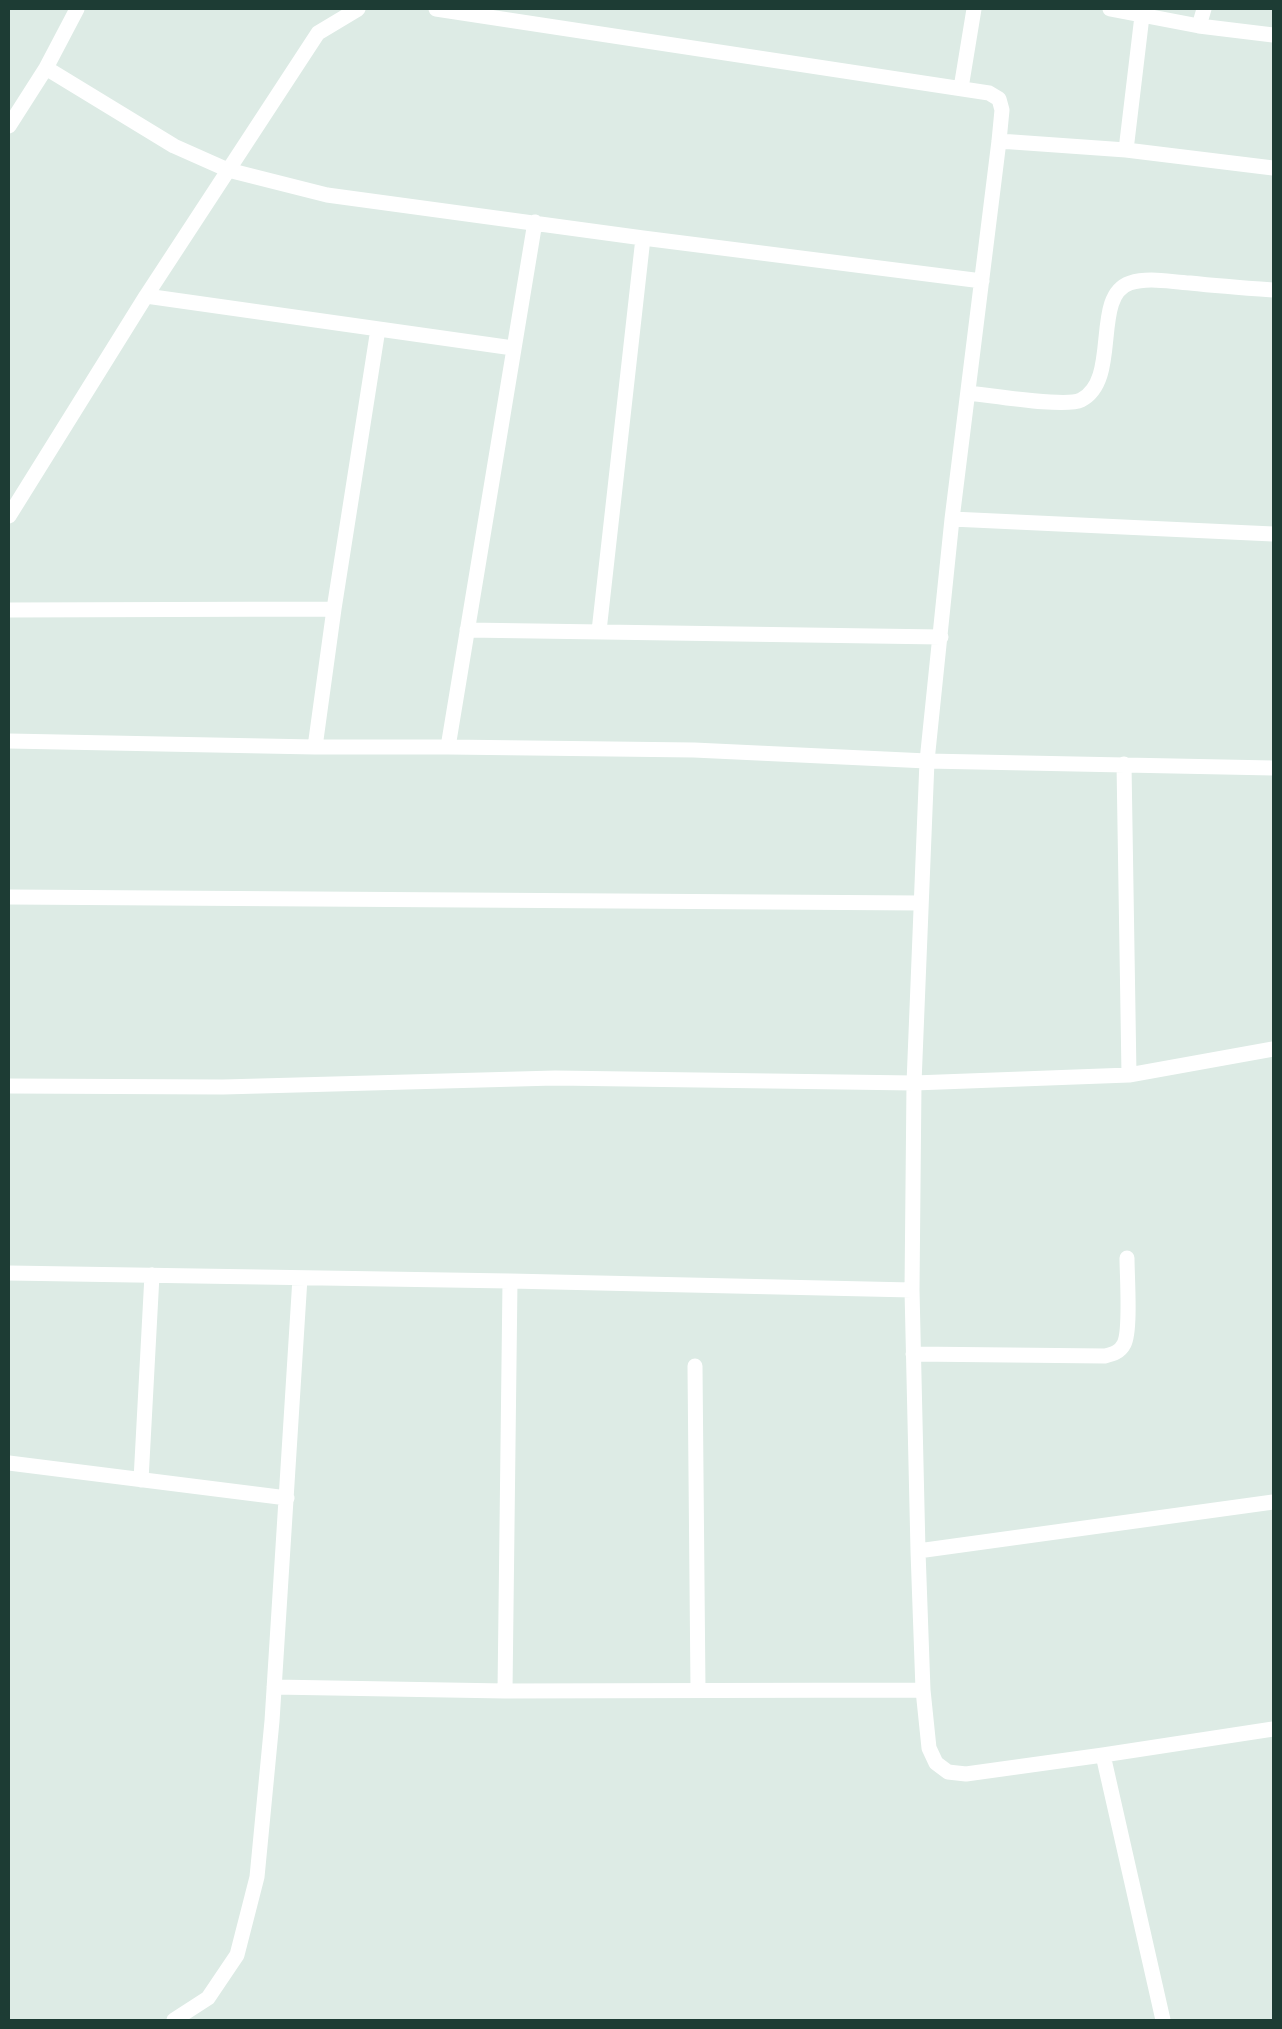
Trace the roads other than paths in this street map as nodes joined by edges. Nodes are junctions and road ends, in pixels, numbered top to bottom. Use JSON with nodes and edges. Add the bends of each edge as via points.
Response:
{"nodes":[{"id":1,"x":77,"y":9,"type":"edge"},
{"id":2,"x":358,"y":9,"type":"edge"},
{"id":3,"x":436,"y":9,"type":"edge"},
{"id":4,"x":974,"y":9,"type":"edge"},
{"id":5,"x":1110,"y":9,"type":"edge"},
{"id":6,"x":1204,"y":9,"type":"edge"},
{"id":7,"x":1142,"y":16,"type":"junction"},
{"id":8,"x":1199,"y":26,"type":"junction"},
{"id":9,"x":1273,"y":35,"type":"edge"},
{"id":10,"x":46,"y":68,"type":"junction"},
{"id":11,"x":960,"y":88,"type":"junction"},
{"id":12,"x":9,"y":126,"type":"edge"},
{"id":13,"x":999,"y":141,"type":"junction"},
{"id":14,"x":1126,"y":150,"type":"junction"},
{"id":15,"x":1273,"y":168,"type":"edge"},
{"id":16,"x":228,"y":170,"type":"junction"},
{"id":17,"x":535,"y":222,"type":"junction"},
{"id":18,"x":643,"y":238,"type":"junction"},
{"id":19,"x":982,"y":280,"type":"junction"},
{"id":20,"x":1273,"y":290,"type":"edge"},
{"id":21,"x":146,"y":296,"type":"junction"},
{"id":22,"x":378,"y":329,"type":"junction"},
{"id":23,"x":513,"y":348,"type":"junction"},
{"id":24,"x":968,"y":393,"type":"junction"},
{"id":25,"x":9,"y":516,"type":"edge"},
{"id":26,"x":952,"y":519,"type":"junction"},
{"id":27,"x":1273,"y":534,"type":"edge"},
{"id":28,"x":334,"y":609,"type":"junction"},
{"id":29,"x":9,"y":610,"type":"edge"},
{"id":30,"x":467,"y":630,"type":"junction"},
{"id":31,"x":599,"y":631,"type":"junction"},
{"id":32,"x":940,"y":637,"type":"junction"},
{"id":33,"x":9,"y":741,"type":"edge"},
{"id":34,"x":315,"y":747,"type":"junction"},
{"id":35,"x":448,"y":747,"type":"junction"},
{"id":36,"x":927,"y":761,"type":"junction"},
{"id":37,"x":1124,"y":764,"type":"junction"},
{"id":38,"x":1273,"y":768,"type":"edge"},
{"id":39,"x":9,"y":897,"type":"edge"},
{"id":40,"x":921,"y":903,"type":"junction"},
{"id":41,"x":1273,"y":1049,"type":"edge"},
{"id":42,"x":1129,"y":1075,"type":"junction"},
{"id":43,"x":914,"y":1083,"type":"junction"},
{"id":44,"x":9,"y":1086,"type":"edge"},
{"id":45,"x":1127,"y":1258,"type":"dead end"},
{"id":46,"x":9,"y":1273,"type":"edge"},
{"id":47,"x":152,"y":1276,"type":"junction"},
{"id":48,"x":300,"y":1278,"type":"junction"},
{"id":49,"x":510,"y":1281,"type":"junction"},
{"id":50,"x":912,"y":1290,"type":"junction"},
{"id":51,"x":913,"y":1354,"type":"junction"},
{"id":52,"x":695,"y":1366,"type":"dead end"},
{"id":53,"x":9,"y":1463,"type":"edge"},
{"id":54,"x":141,"y":1480,"type":"junction"},
{"id":55,"x":287,"y":1498,"type":"junction"},
{"id":56,"x":1273,"y":1502,"type":"edge"},
{"id":57,"x":918,"y":1551,"type":"junction"},
{"id":58,"x":274,"y":1687,"type":"junction"},
{"id":59,"x":698,"y":1690,"type":"junction"},
{"id":60,"x":923,"y":1690,"type":"junction"},
{"id":61,"x":505,"y":1691,"type":"junction"},
{"id":62,"x":1273,"y":1729,"type":"edge"},
{"id":63,"x":1102,"y":1756,"type":"junction"},
{"id":64,"x":174,"y":2020,"type":"edge"},
{"id":65,"x":1163,"y":2020,"type":"edge"}],
"edges":[{"from":1,"to":10,"type":"street"},
{"from":2,"to":16,"type":"street","via":[[318,33]]},
{"from":3,"to":11,"type":"street"},
{"from":4,"to":11,"type":"street"},
{"from":5,"to":7,"type":"street"},
{"from":6,"to":8,"type":"street"},
{"from":7,"to":8,"type":"street"},
{"from":7,"to":14,"type":"street"},
{"from":8,"to":9,"type":"street"},
{"from":10,"to":12,"type":"street"},
{"from":10,"to":16,"type":"street","via":[[174,146]]},
{"from":11,"to":13,"type":"street","via":[[989,93],[999,99],[1002,110]]},
{"from":13,"to":14,"type":"street"},
{"from":13,"to":19,"type":"street"},
{"from":14,"to":15,"type":"street"},
{"from":16,"to":17,"type":"street","via":[[326,195]]},
{"from":16,"to":21,"type":"street"},
{"from":17,"to":18,"type":"street"},
{"from":17,"to":23,"type":"street"},
{"from":18,"to":19,"type":"street"},
{"from":18,"to":31,"type":"street"},
{"from":19,"to":24,"type":"street"},
{"from":20,"to":24,"type":"street","via":[[1150,280],[1128,284],[1116,293],[1111,306],[1101,374],[1092,390],[1081,400],[1063,404]]},
{"from":21,"to":22,"type":"street"},
{"from":21,"to":25,"type":"street"},
{"from":22,"to":23,"type":"street"},
{"from":22,"to":28,"type":"street"},
{"from":23,"to":30,"type":"street"},
{"from":24,"to":26,"type":"street"},
{"from":26,"to":27,"type":"street"},
{"from":26,"to":32,"type":"street"},
{"from":28,"to":29,"type":"street"},
{"from":28,"to":34,"type":"street"},
{"from":30,"to":31,"type":"street"},
{"from":30,"to":35,"type":"street"},
{"from":31,"to":32,"type":"street"},
{"from":32,"to":36,"type":"street"},
{"from":33,"to":34,"type":"street"},
{"from":34,"to":35,"type":"street"},
{"from":35,"to":36,"type":"street","via":[[694,750]]},
{"from":36,"to":37,"type":"street"},
{"from":36,"to":40,"type":"street"},
{"from":37,"to":38,"type":"street"},
{"from":37,"to":42,"type":"street"},
{"from":39,"to":40,"type":"street"},
{"from":40,"to":43,"type":"street"},
{"from":41,"to":42,"type":"street"},
{"from":42,"to":43,"type":"street"},
{"from":43,"to":44,"type":"street","via":[[555,1078],[223,1087]]},
{"from":43,"to":50,"type":"street"},
{"from":45,"to":51,"type":"street","via":[[1127,1329],[1125,1343],[1117,1352],[1105,1356]]},
{"from":46,"to":47,"type":"street"},
{"from":47,"to":48,"type":"street"},
{"from":47,"to":54,"type":"street"},
{"from":48,"to":49,"type":"street"},
{"from":48,"to":55,"type":"street"},
{"from":49,"to":50,"type":"street"},
{"from":49,"to":61,"type":"street"},
{"from":50,"to":51,"type":"street"},
{"from":51,"to":57,"type":"street"},
{"from":52,"to":59,"type":"street"},
{"from":53,"to":54,"type":"street"},
{"from":54,"to":55,"type":"street"},
{"from":55,"to":58,"type":"street"},
{"from":56,"to":57,"type":"street"},
{"from":57,"to":60,"type":"street"},
{"from":58,"to":61,"type":"street"},
{"from":58,"to":64,"type":"street","via":[[257,1877],[237,1955],[208,1998]]},
{"from":59,"to":60,"type":"street"},
{"from":59,"to":61,"type":"street"},
{"from":60,"to":63,"type":"street","via":[[929,1748],[936,1763],[948,1772],[966,1774]]},
{"from":62,"to":63,"type":"street"},
{"from":63,"to":65,"type":"street"}]}
